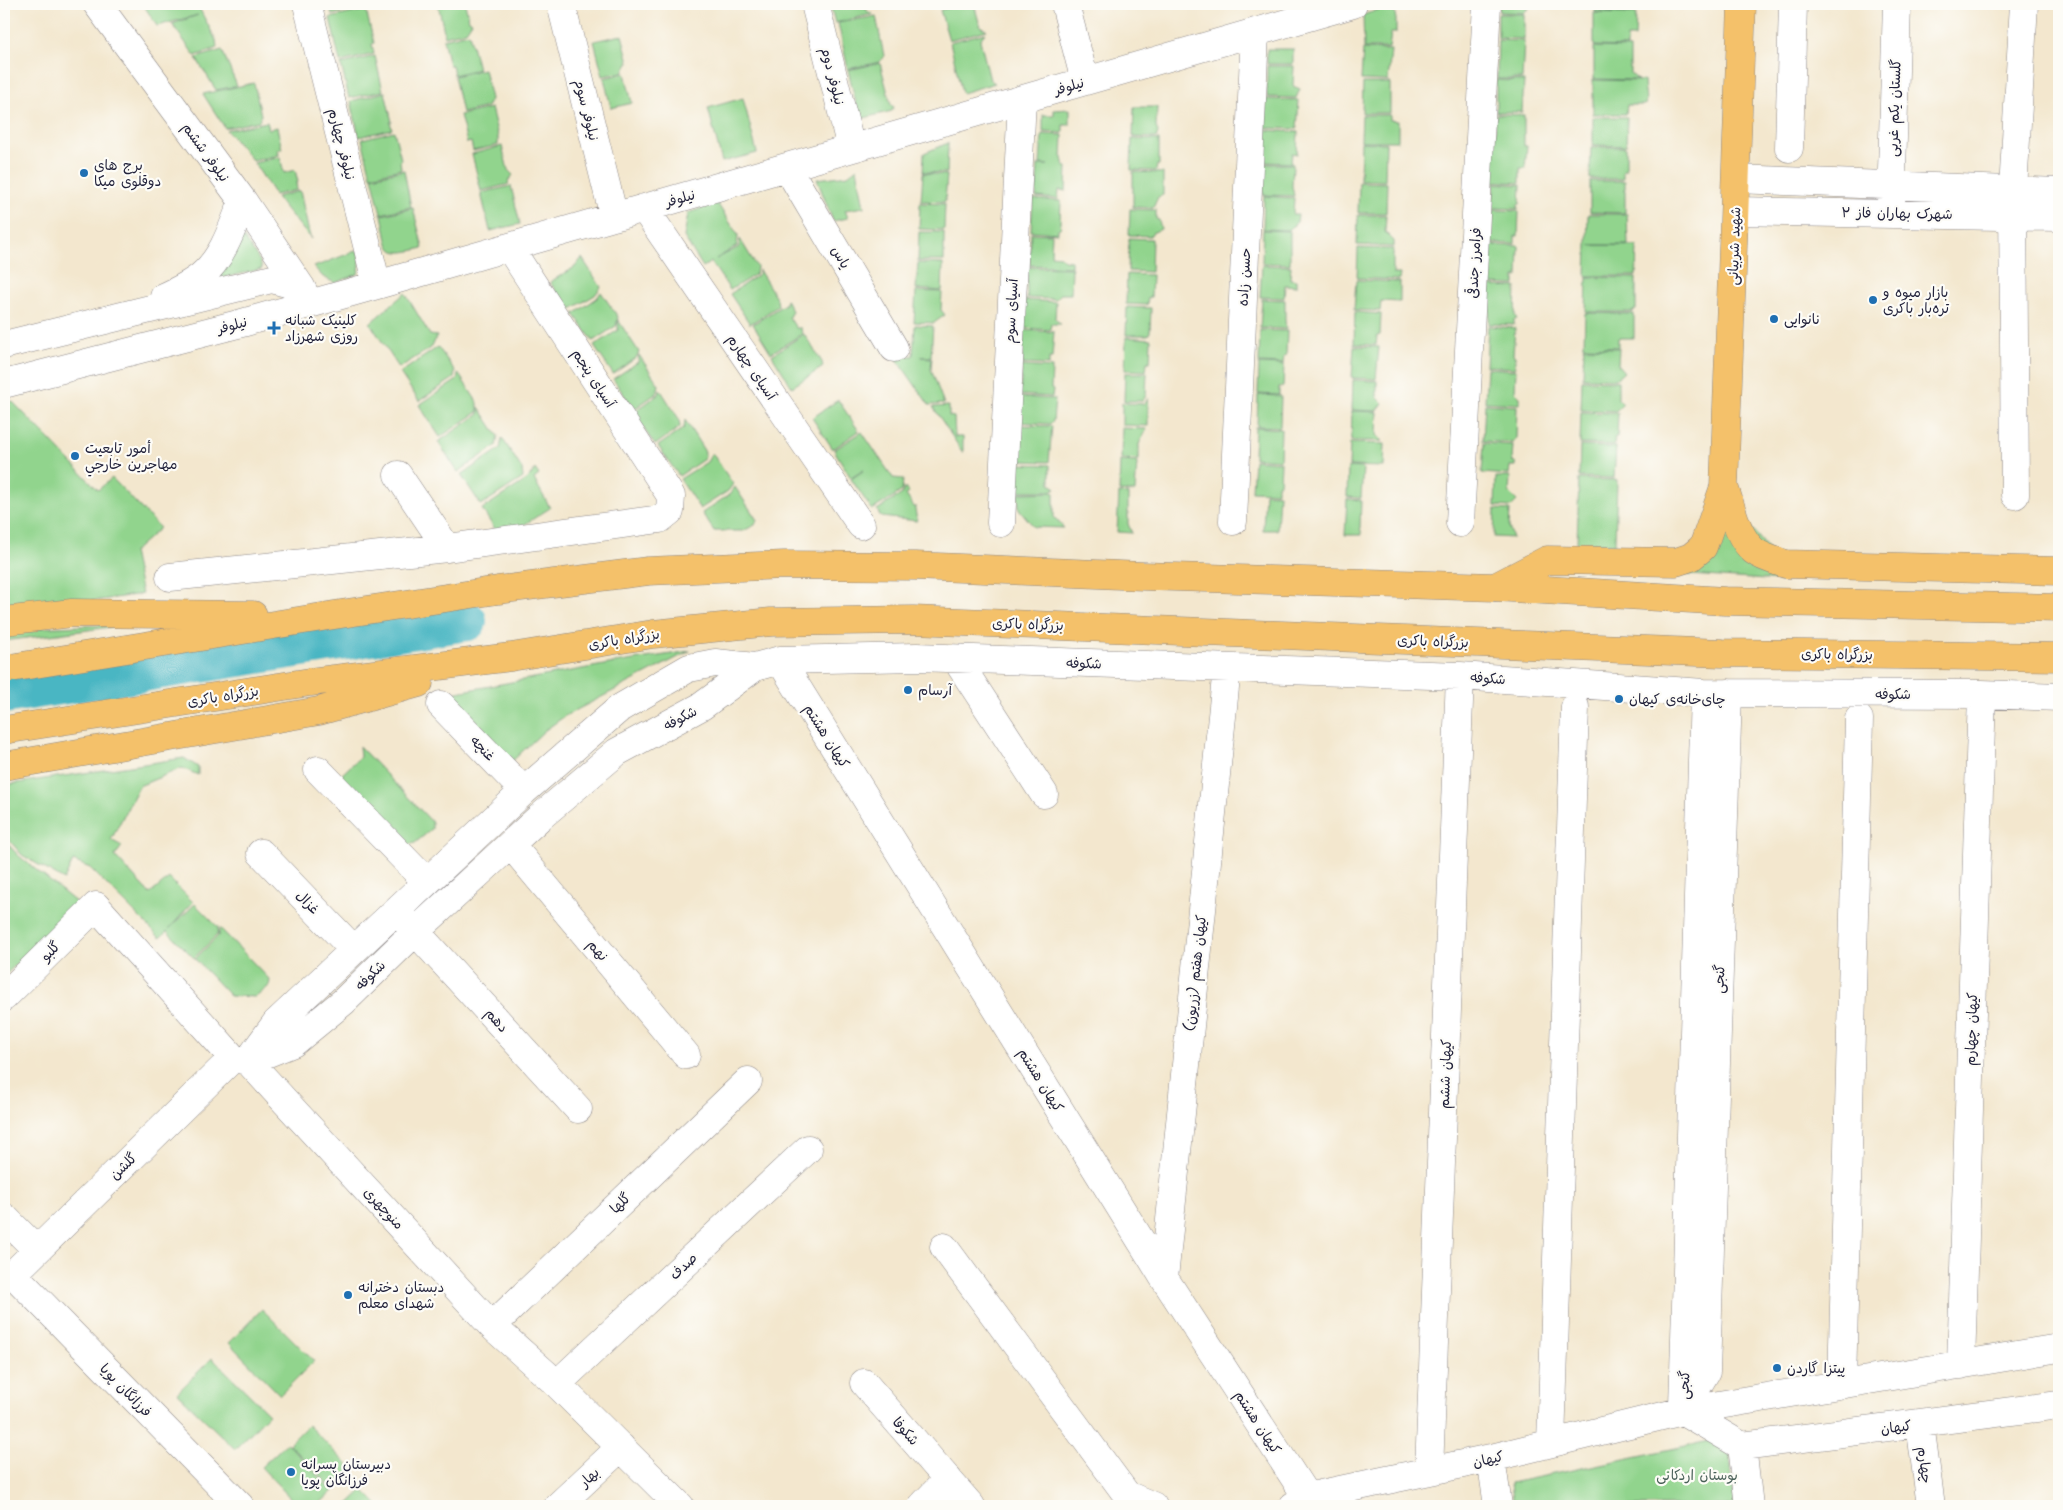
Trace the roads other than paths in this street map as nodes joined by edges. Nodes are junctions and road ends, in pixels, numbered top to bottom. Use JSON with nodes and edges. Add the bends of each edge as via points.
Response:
{"nodes":[{"id":1,"x":97,"y":4,"type":"edge"},
{"id":2,"x":307,"y":4,"type":"edge"},
{"id":3,"x":561,"y":4,"type":"edge"},
{"id":4,"x":816,"y":4,"type":"edge"},
{"id":5,"x":1066,"y":4,"type":"edge"},
{"id":6,"x":1487,"y":4,"type":"edge"},
{"id":7,"x":1742,"y":4,"type":"edge"},
{"id":8,"x":1793,"y":4,"type":"edge"},
{"id":9,"x":1897,"y":4,"type":"edge"},
{"id":10,"x":2024,"y":4,"type":"edge"},
{"id":11,"x":1343,"y":5,"type":"edge"},
{"id":12,"x":1255,"y":32,"type":"junction"},
{"id":13,"x":1085,"y":81,"type":"junction"},
{"id":14,"x":1022,"y":99,"type":"junction"},
{"id":15,"x":851,"y":148,"type":"junction"},
{"id":16,"x":1789,"y":148,"type":"dead end"},
{"id":17,"x":787,"y":167,"type":"junction"},
{"id":18,"x":1736,"y":179,"type":"junction"},
{"id":19,"x":1892,"y":186,"type":"junction"},
{"id":20,"x":2059,"y":192,"type":"edge"},
{"id":21,"x":242,"y":201,"type":"junction"},
{"id":22,"x":2013,"y":203,"type":"junction"},
{"id":23,"x":644,"y":208,"type":"junction"},
{"id":24,"x":1735,"y":211,"type":"junction"},
{"id":25,"x":1891,"y":213,"type":"junction"},
{"id":26,"x":614,"y":217,"type":"junction"},
{"id":27,"x":2059,"y":217,"type":"edge"},
{"id":28,"x":509,"y":247,"type":"junction"},
{"id":29,"x":378,"y":285,"type":"junction"},
{"id":30,"x":305,"y":295,"type":"junction"},
{"id":31,"x":138,"y":311,"type":"junction"},
{"id":32,"x":4,"y":345,"type":"edge"},
{"id":33,"x":894,"y":348,"type":"dead end"},
{"id":34,"x":4,"y":384,"type":"edge"},
{"id":35,"x":398,"y":476,"type":"dead end"},
{"id":36,"x":1724,"y":488,"type":"junction"},
{"id":37,"x":2015,"y":495,"type":"dead end"},
{"id":38,"x":1233,"y":521,"type":"dead end"},
{"id":39,"x":1001,"y":523,"type":"dead end"},
{"id":40,"x":1460,"y":523,"type":"dead end"},
{"id":41,"x":861,"y":525,"type":"dead end"},
{"id":42,"x":447,"y":548,"type":"junction"},
{"id":43,"x":2059,"y":571,"type":"edge"},
{"id":44,"x":170,"y":577,"type":"dead end"},
{"id":45,"x":1495,"y":587,"type":"junction"},
{"id":46,"x":2059,"y":608,"type":"edge"},
{"id":47,"x":334,"y":615,"type":"junction"},
{"id":48,"x":4,"y":621,"type":"edge"},
{"id":49,"x":126,"y":650,"type":"junction"},
{"id":50,"x":4,"y":654,"type":"edge"},
{"id":51,"x":511,"y":657,"type":"junction"},
{"id":52,"x":2059,"y":657,"type":"edge"},
{"id":53,"x":956,"y":659,"type":"junction"},
{"id":54,"x":768,"y":664,"type":"junction"},
{"id":55,"x":1226,"y":668,"type":"junction"},
{"id":56,"x":4,"y":669,"type":"edge"},
{"id":57,"x":1460,"y":676,"type":"junction"},
{"id":58,"x":1716,"y":693,"type":"junction"},
{"id":59,"x":1982,"y":694,"type":"junction"},
{"id":60,"x":2059,"y":697,"type":"edge"},
{"id":61,"x":441,"y":705,"type":"dead end"},
{"id":62,"x":1575,"y":707,"type":"dead end"},
{"id":63,"x":1859,"y":718,"type":"dead end"},
{"id":64,"x":4,"y":730,"type":"edge"},
{"id":65,"x":4,"y":766,"type":"edge"},
{"id":66,"x":318,"y":770,"type":"dead end"},
{"id":67,"x":524,"y":790,"type":"junction"},
{"id":68,"x":1044,"y":794,"type":"dead end"},
{"id":69,"x":511,"y":844,"type":"junction"},
{"id":70,"x":261,"y":853,"type":"dead end"},
{"id":71,"x":426,"y":882,"type":"junction"},
{"id":72,"x":96,"y":906,"type":"joint"},
{"id":73,"x":396,"y":911,"type":"junction"},
{"id":74,"x":416,"y":931,"type":"junction"},
{"id":75,"x":354,"y":950,"type":"junction"},
{"id":76,"x":4,"y":997,"type":"edge"},
{"id":77,"x":686,"y":1055,"type":"dead end"},
{"id":78,"x":240,"y":1060,"type":"junction"},
{"id":79,"x":748,"y":1081,"type":"dead end"},
{"id":80,"x":578,"y":1109,"type":"dead end"},
{"id":81,"x":808,"y":1149,"type":"dead end"},
{"id":82,"x":4,"y":1217,"type":"edge"},
{"id":83,"x":944,"y":1247,"type":"dead end"},
{"id":84,"x":37,"y":1250,"type":"junction"},
{"id":85,"x":13,"y":1274,"type":"joint"},
{"id":86,"x":1164,"y":1278,"type":"junction"},
{"id":87,"x":492,"y":1326,"type":"junction"},
{"id":88,"x":2059,"y":1348,"type":"edge"},
{"id":89,"x":1961,"y":1364,"type":"junction"},
{"id":90,"x":864,"y":1383,"type":"dead end"},
{"id":91,"x":558,"y":1384,"type":"junction"},
{"id":92,"x":1842,"y":1384,"type":"junction"},
{"id":93,"x":2059,"y":1405,"type":"edge"},
{"id":94,"x":1683,"y":1411,"type":"junction"},
{"id":95,"x":1920,"y":1424,"type":"junction"},
{"id":96,"x":1551,"y":1443,"type":"junction"},
{"id":97,"x":1742,"y":1446,"type":"junction"},
{"id":98,"x":621,"y":1447,"type":"junction"},
{"id":99,"x":1491,"y":1458,"type":"junction"},
{"id":100,"x":1429,"y":1471,"type":"junction"},
{"id":101,"x":948,"y":1480,"type":"junction"},
{"id":102,"x":1300,"y":1502,"type":"edge"},
{"id":103,"x":240,"y":1506,"type":"edge"},
{"id":104,"x":558,"y":1506,"type":"edge"},
{"id":105,"x":680,"y":1506,"type":"edge"},
{"id":106,"x":922,"y":1506,"type":"edge"},
{"id":107,"x":971,"y":1506,"type":"edge"},
{"id":108,"x":1153,"y":1506,"type":"edge"},
{"id":109,"x":1498,"y":1506,"type":"edge"},
{"id":110,"x":1749,"y":1506,"type":"edge"},
{"id":111,"x":1930,"y":1506,"type":"edge"}],
"edges":[{"from":1,"to":21,"type":"street","name":"نیلوفر ششم"},
{"from":2,"to":29,"type":"street","name":"نیلوفر چهارم"},
{"from":3,"to":26,"type":"street","name":"نیلوفر سوم"},
{"from":4,"to":15,"type":"street","name":"نیلوفر دوم"},
{"from":5,"to":13,"type":"street"},
{"from":6,"to":40,"type":"street","name":"فرامرز جندقی"},
{"from":7,"to":18,"type":"main road","name":"شهید شربیانی"},
{"from":8,"to":16,"type":"street"},
{"from":9,"to":19,"type":"street","name":"گلستان یکم غربی"},
{"from":10,"to":22,"type":"street"},
{"from":11,"to":12,"type":"street","name":"نیلوفر"},
{"from":12,"to":13,"type":"street","name":"نیلوفر"},
{"from":12,"to":38,"type":"street","name":"حسن زاده"},
{"from":13,"to":14,"type":"street","name":"نیلوفر"},
{"from":14,"to":15,"type":"street","name":"نیلوفر"},
{"from":14,"to":39,"type":"street","name":"آسیای سوم"},
{"from":15,"to":17,"type":"street","name":"نیلوفر"},
{"from":17,"to":23,"type":"street","name":"نیلوفر"},
{"from":17,"to":33,"type":"street","name":"یاس"},
{"from":18,"to":19,"type":"street","name":"شهرک بهاران فاز ۲"},
{"from":18,"to":24,"type":"main road","name":"شهید شربیانی"},
{"from":19,"to":22,"type":"street","name":"شهرک بهاران فاز ۲"},
{"from":19,"to":25,"type":"street","name":"گلستان یکم غربی"},
{"from":20,"to":22,"type":"street","name":"شهرک بهاران فاز ۲"},
{"from":21,"to":30,"type":"street","name":"نیلوفر ششم"},
{"from":21,"to":31,"type":"street","via":[[221,249],[202,275]]},
{"from":22,"to":25,"type":"street","name":"شهرک بهاران فاز ۲"},
{"from":22,"to":27,"type":"street","name":"شهرک بهاران فاز ۲"},
{"from":22,"to":37,"type":"street"},
{"from":23,"to":26,"type":"street","name":"نیلوفر"},
{"from":23,"to":41,"type":"street","name":"آسیای چهارم"},
{"from":24,"to":25,"type":"street","name":"شهرک بهاران فاز ۲"},
{"from":24,"to":36,"type":"main road","name":"شهید شربیانی"},
{"from":26,"to":28,"type":"street","name":"نیلوفر"},
{"from":28,"to":29,"type":"street","name":"نیلوفر"},
{"from":28,"to":42,"type":"street","name":"آسیای پنجم","via":[[671,496],[670,511],[660,519]]},
{"from":29,"to":30,"type":"street","name":"نیلوفر"},
{"from":30,"to":31,"type":"street","via":[[272,279]]},
{"from":30,"to":34,"type":"street","name":"نیلوفر","via":[[242,323]]},
{"from":31,"to":32,"type":"street"},
{"from":35,"to":42,"type":"street"},
{"from":36,"to":43,"type":"main road","via":[[1746,542],[1763,557],[1786,564]]},
{"from":36,"to":45,"type":"main road","via":[[1703,547],[1691,557],[1676,562],[1547,560]]},
{"from":42,"to":44,"type":"street"},
{"from":45,"to":46,"type":"main road","via":[[1725,601]]},
{"from":45,"to":47,"type":"main road","via":[[915,566],[784,565],[648,571]]},
{"from":47,"to":48,"type":"main road","via":[[72,613]]},
{"from":47,"to":49,"type":"main road"},
{"from":49,"to":50,"type":"main road"},
{"from":49,"to":56,"type":"main road"},
{"from":51,"to":52,"type":"main road","name":"بزرگراه باکری","via":[[653,634],[771,622],[913,620],[1722,652]]},
{"from":51,"to":64,"type":"main road","name":"بزرگراه باکری","via":[[310,682]]},
{"from":51,"to":65,"type":"main road","via":[[319,711]]},
{"from":53,"to":54,"type":"street","name":"شکوفه","via":[[917,657]]},
{"from":53,"to":55,"type":"street","name":"شکوفه"},
{"from":53,"to":68,"type":"street"},
{"from":54,"to":67,"type":"street","via":[[715,663],[689,668],[620,708]]},
{"from":54,"to":69,"type":"street","name":"شکوفه","via":[[702,706],[617,752]]},
{"from":54,"to":86,"type":"street","name":"کیهان هشتم"},
{"from":55,"to":57,"type":"street","name":"شکوفه"},
{"from":55,"to":86,"type":"street","name":"کیهان هفتم (زریون)"},
{"from":57,"to":58,"type":"street","name":"شکوفه"},
{"from":57,"to":100,"type":"street","name":"کیهان ششم"},
{"from":58,"to":59,"type":"street","name":"شکوفه"},
{"from":58,"to":94,"type":"street","name":"گنجی"},
{"from":59,"to":60,"type":"street","name":"شکوفه"},
{"from":59,"to":89,"type":"street","name":"کیهان چهارم"},
{"from":61,"to":67,"type":"street","name":"غنچه"},
{"from":62,"to":96,"type":"street"},
{"from":63,"to":92,"type":"street"},
{"from":66,"to":71,"type":"street"},
{"from":67,"to":71,"type":"street"},
{"from":69,"to":74,"type":"street","name":"شکوفه"},
{"from":69,"to":77,"type":"street","name":"نهم"},
{"from":70,"to":75,"type":"street","name":"غزال"},
{"from":71,"to":73,"type":"street"},
{"from":72,"to":76,"type":"street","name":"گلبو"},
{"from":72,"to":78,"type":"street","name":"منوچهری"},
{"from":73,"to":74,"type":"street","name":"دهم"},
{"from":73,"to":75,"type":"street"},
{"from":74,"to":78,"type":"street","name":"شکوفه","via":[[343,1002],[293,1043]]},
{"from":74,"to":80,"type":"street","name":"دهم"},
{"from":75,"to":78,"type":"street"},
{"from":78,"to":84,"type":"street","name":"گلشن"},
{"from":78,"to":87,"type":"street","name":"منوچهری"},
{"from":79,"to":87,"type":"street","name":"گلها"},
{"from":81,"to":91,"type":"street","name":"صدف"},
{"from":82,"to":84,"type":"street"},
{"from":83,"to":108,"type":"street","via":[[1127,1494]]},
{"from":84,"to":85,"type":"street","name":"گلشن"},
{"from":85,"to":103,"type":"street","name":"فرزانگان پویا"},
{"from":86,"to":102,"type":"street","name":"کیهان هشتم"},
{"from":87,"to":91,"type":"street","name":"منوچهری"},
{"from":88,"to":89,"type":"street","name":"کیهان"},
{"from":89,"to":92,"type":"street","name":"کیهان"},
{"from":90,"to":101,"type":"street","name":"شکوفا"},
{"from":91,"to":98,"type":"street","name":"منوچهری"},
{"from":92,"to":94,"type":"street","name":"کیهان"},
{"from":93,"to":95,"type":"street","name":"کیهان"},
{"from":94,"to":96,"type":"street","name":"کیهان"},
{"from":94,"to":97,"type":"street"},
{"from":95,"to":97,"type":"street","name":"کیهان"},
{"from":95,"to":111,"type":"street","name":"چهارم"},
{"from":96,"to":99,"type":"street","name":"کیهان"},
{"from":97,"to":110,"type":"street"},
{"from":98,"to":104,"type":"street","name":"بهار"},
{"from":98,"to":105,"type":"street","name":"منوچهری"},
{"from":99,"to":100,"type":"street","name":"کیهان"},
{"from":99,"to":109,"type":"street"},
{"from":100,"to":102,"type":"street","name":"کیهان"},
{"from":101,"to":106,"type":"street"},
{"from":101,"to":107,"type":"street","name":"شکوفا"}]}
